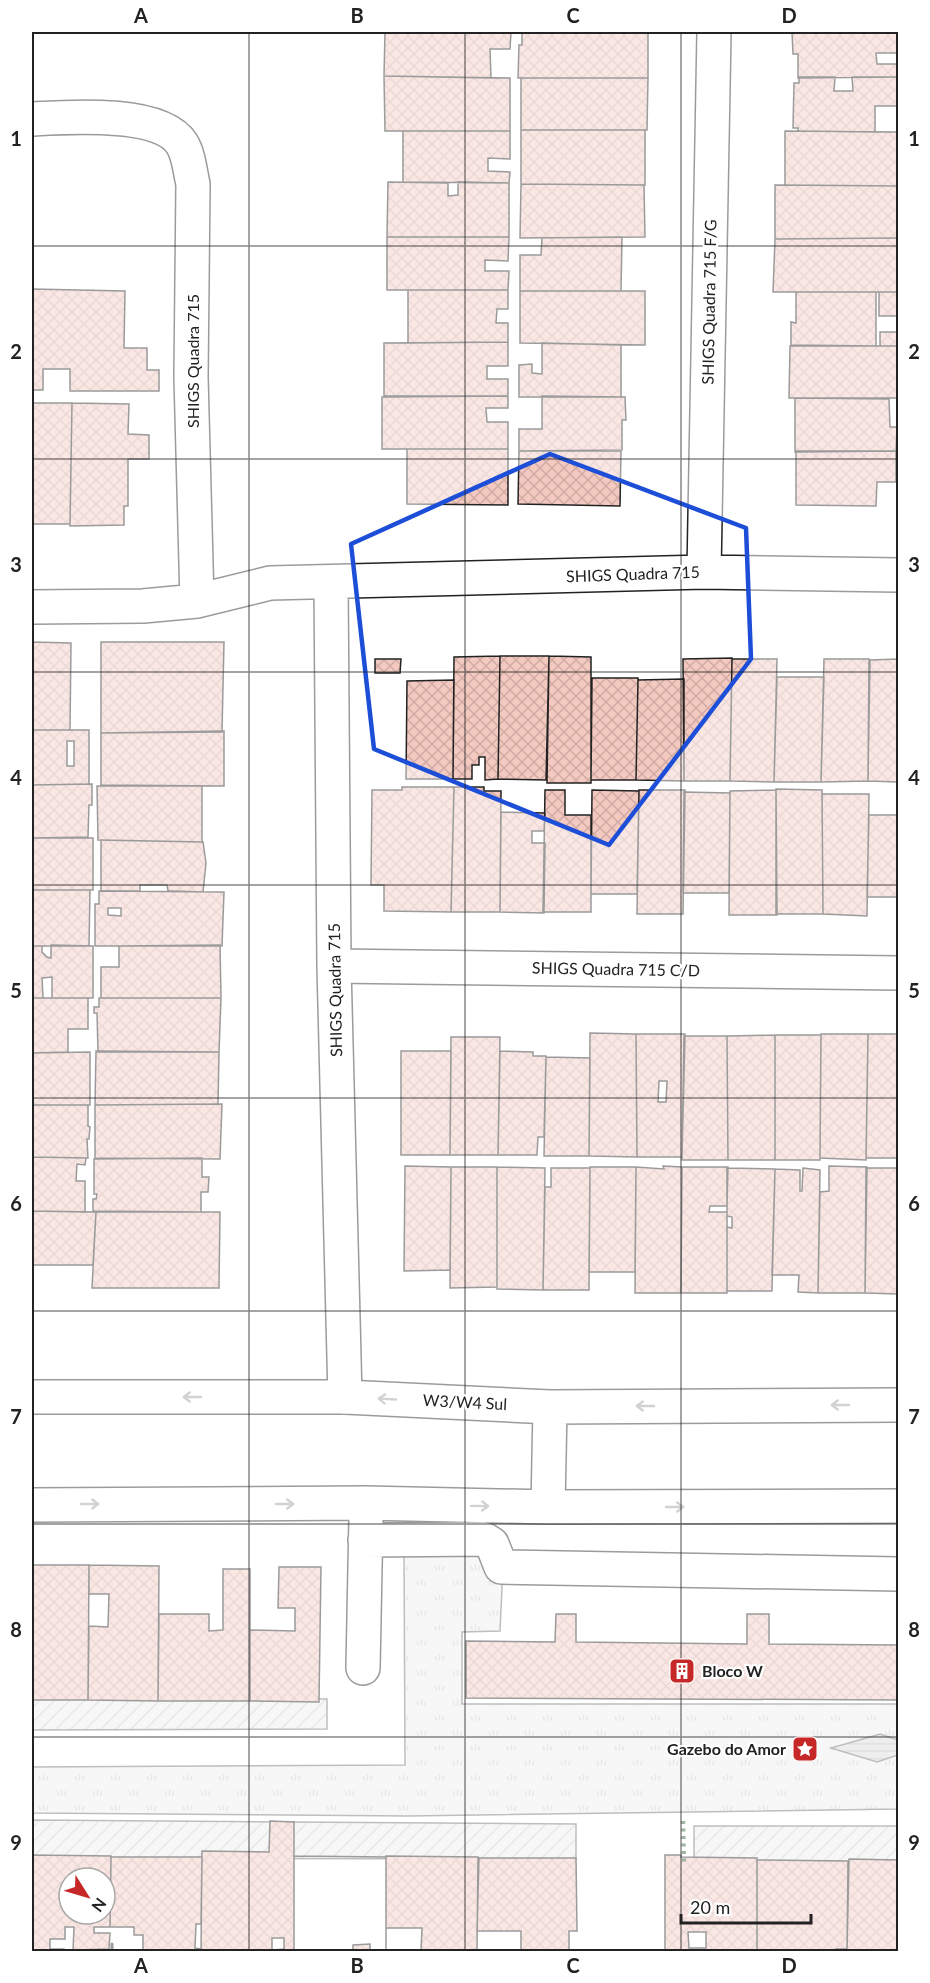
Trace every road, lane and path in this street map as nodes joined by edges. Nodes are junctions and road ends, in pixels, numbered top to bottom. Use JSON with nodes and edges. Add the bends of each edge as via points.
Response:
{"nodes":[{"id":1,"x":714,"y":32,"type":"edge"},
{"id":2,"x":32,"y":119,"type":"edge"},
{"id":3,"x":704,"y":572,"type":"junction"},
{"id":4,"x":898,"y":575,"type":"edge"},
{"id":5,"x":331,"y":583,"type":"junction"},
{"id":6,"x":197,"y":601,"type":"junction"},
{"id":7,"x":32,"y":607,"type":"edge"},
{"id":8,"x":334,"y":966,"type":"junction"},
{"id":9,"x":898,"y":973,"type":"edge"},
{"id":10,"x":32,"y":1397,"type":"edge"},
{"id":11,"x":345,"y":1397,"type":"junction"},
{"id":12,"x":898,"y":1405,"type":"edge"},
{"id":13,"x":550,"y":1407,"type":"junction"},
{"id":14,"x":366,"y":1503,"type":"junction"},
{"id":15,"x":32,"y":1504,"type":"edge"},
{"id":16,"x":898,"y":1506,"type":"edge"},
{"id":17,"x":548,"y":1507,"type":"junction"},
{"id":18,"x":365,"y":1540,"type":"junction"},
{"id":19,"x":898,"y":1574,"type":"edge"},
{"id":20,"x":363,"y":1668,"type":"dead end"}],
"edges":[{"from":1,"to":3,"type":"street","name":"SHIGS Quadra 715 F/G"},
{"from":2,"to":6,"type":"street","name":"SHIGS Quadra 715","via":[[129,120],[160,126],[182,144],[193,184],[191,377]]},
{"from":3,"to":4,"type":"street","name":"SHIGS Quadra 715"},
{"from":3,"to":5,"type":"street","name":"SHIGS Quadra 715"},
{"from":5,"to":6,"type":"street","name":"SHIGS Quadra 715","via":[[270,583]]},
{"from":5,"to":8,"type":"street","name":"SHIGS Quadra 715"},
{"from":6,"to":7,"type":"street","via":[[143,606]]},
{"from":8,"to":9,"type":"street","name":"SHIGS Quadra 715 C/D"},
{"from":8,"to":11,"type":"street","name":"SHIGS Quadra 715"},
{"from":11,"to":10,"type":"street","name":"W3/W4 Sul","one_way":true},
{"from":13,"to":11,"type":"street","name":"W3/W4 Sul","one_way":true},
{"from":12,"to":13,"type":"street","name":"W3/W4 Sul","one_way":true},
{"from":13,"to":17,"type":"street"},
{"from":15,"to":14,"type":"street","one_way":true},
{"from":14,"to":17,"type":"street","one_way":true},
{"from":14,"to":18,"type":"street"},
{"from":17,"to":16,"type":"street","one_way":true},
{"from":18,"to":19,"type":"street","via":[[484,1539],[492,1544],[501,1567]]},
{"from":18,"to":20,"type":"street"}]}
